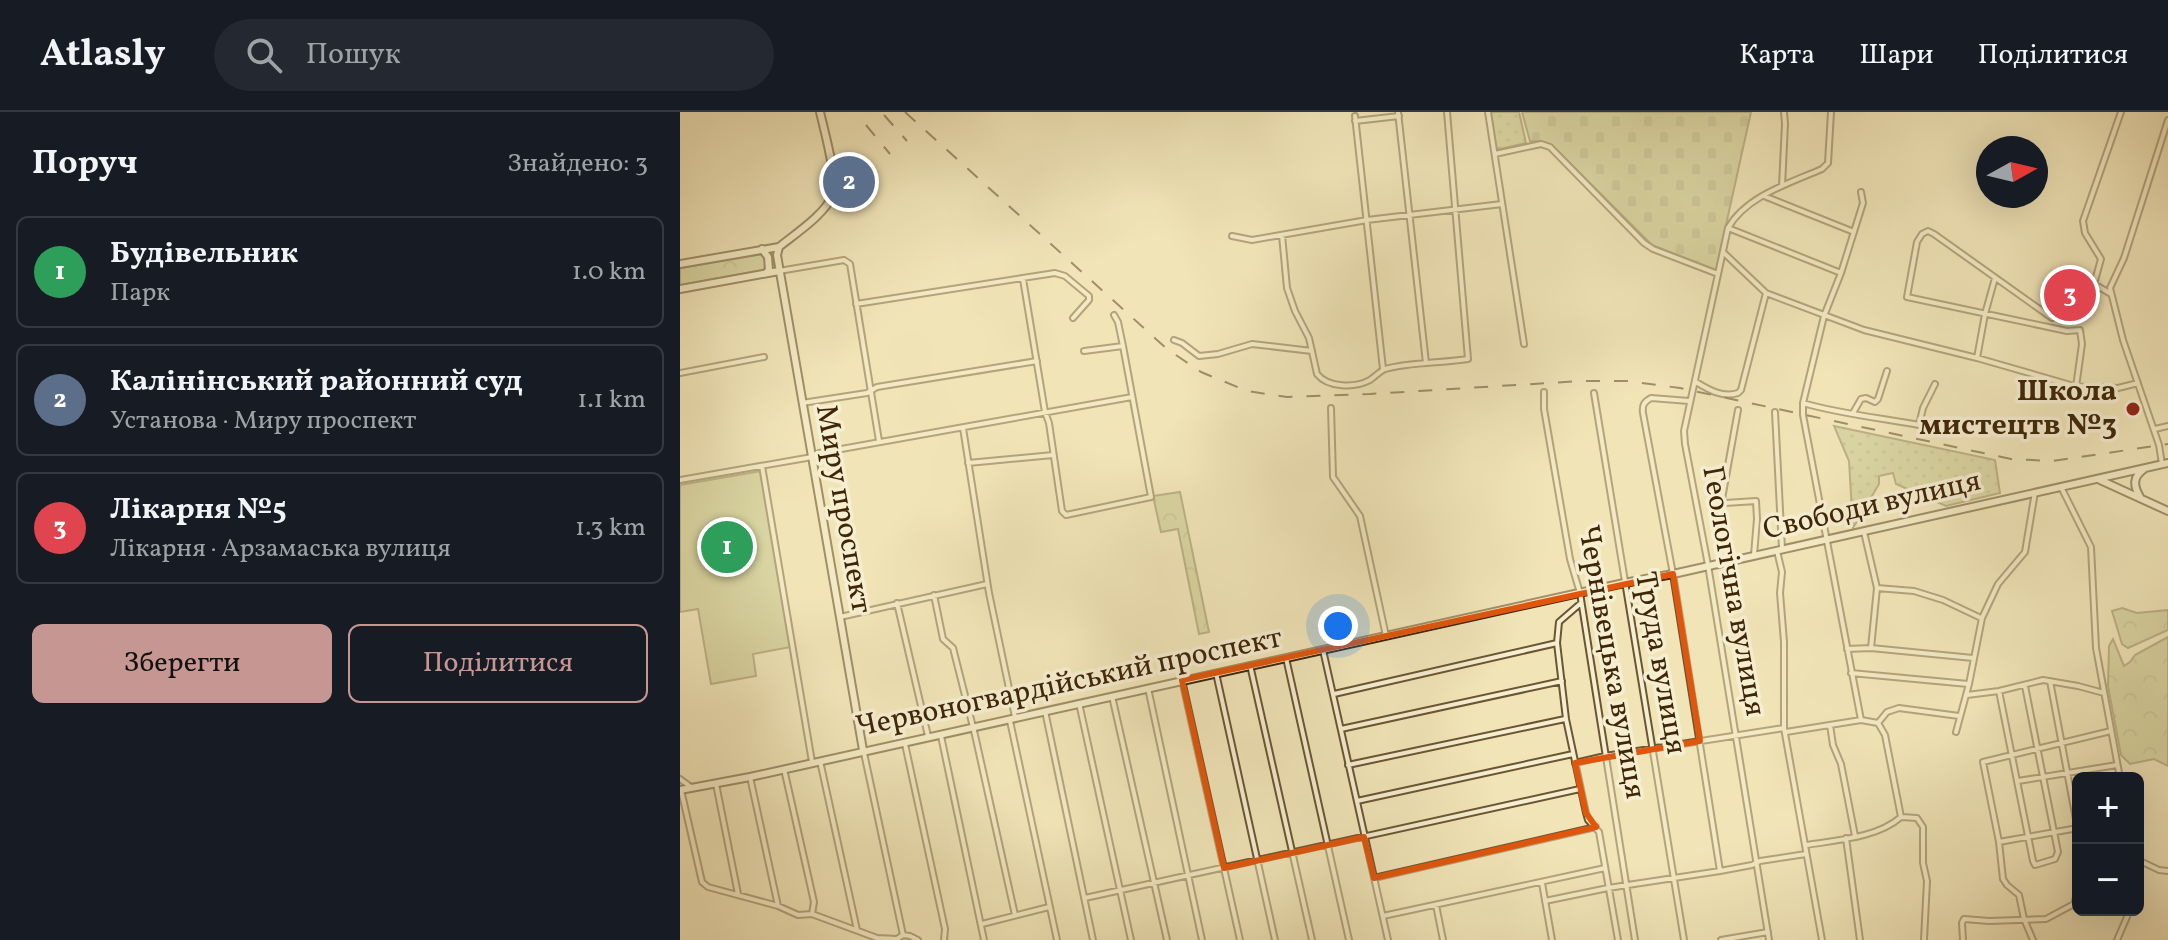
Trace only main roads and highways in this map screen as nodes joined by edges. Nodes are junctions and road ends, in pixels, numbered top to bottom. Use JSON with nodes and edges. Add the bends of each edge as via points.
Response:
{"nodes":[{"id":1,"x":820,"y":112,"type":"edge"},
{"id":2,"x":779,"y":247,"type":"junction"},
{"id":3,"x":762,"y":249,"type":"junction"},
{"id":4,"x":680,"y":264,"type":"edge"},
{"id":5,"x":779,"y":271,"type":"junction"},
{"id":6,"x":766,"y":273,"type":"junction"},
{"id":7,"x":680,"y":289,"type":"edge"},
{"id":8,"x":2165,"y":463,"type":"edge"},
{"id":9,"x":2147,"y":467,"type":"junction"},
{"id":10,"x":2097,"y":479,"type":"junction"},
{"id":11,"x":2140,"y":497,"type":"junction"},
{"id":12,"x":2168,"y":511,"type":"edge"},
{"id":13,"x":1561,"y":597,"type":"joint"},
{"id":14,"x":863,"y":750,"type":"junction"},
{"id":15,"x":681,"y":790,"type":"edge"}],
"edges":[{"from":1,"to":2,"type":"main road","via":[[833,195]]},
{"from":2,"to":3,"type":"main road"},
{"from":2,"to":5,"type":"main road","name":"Миру проспект"},
{"from":3,"to":4,"type":"main road"},
{"from":3,"to":6,"type":"main road","via":[[768,257]]},
{"from":5,"to":6,"type":"main road"},
{"from":5,"to":14,"type":"main road","name":"Миру проспект"},
{"from":6,"to":7,"type":"main road"},
{"from":8,"to":9,"type":"main road"},
{"from":9,"to":10,"type":"main road"},
{"from":9,"to":11,"type":"main road","via":[[2135,478]]},
{"from":10,"to":11,"type":"main road"},
{"from":10,"to":13,"type":"main road","name":"Свободи вулиця"},
{"from":11,"to":12,"type":"main road"},
{"from":13,"to":14,"type":"main road","name":"Червоногвардійський проспект"},
{"from":14,"to":15,"type":"main road","name":"Червоногвардійський проспект"}]}
